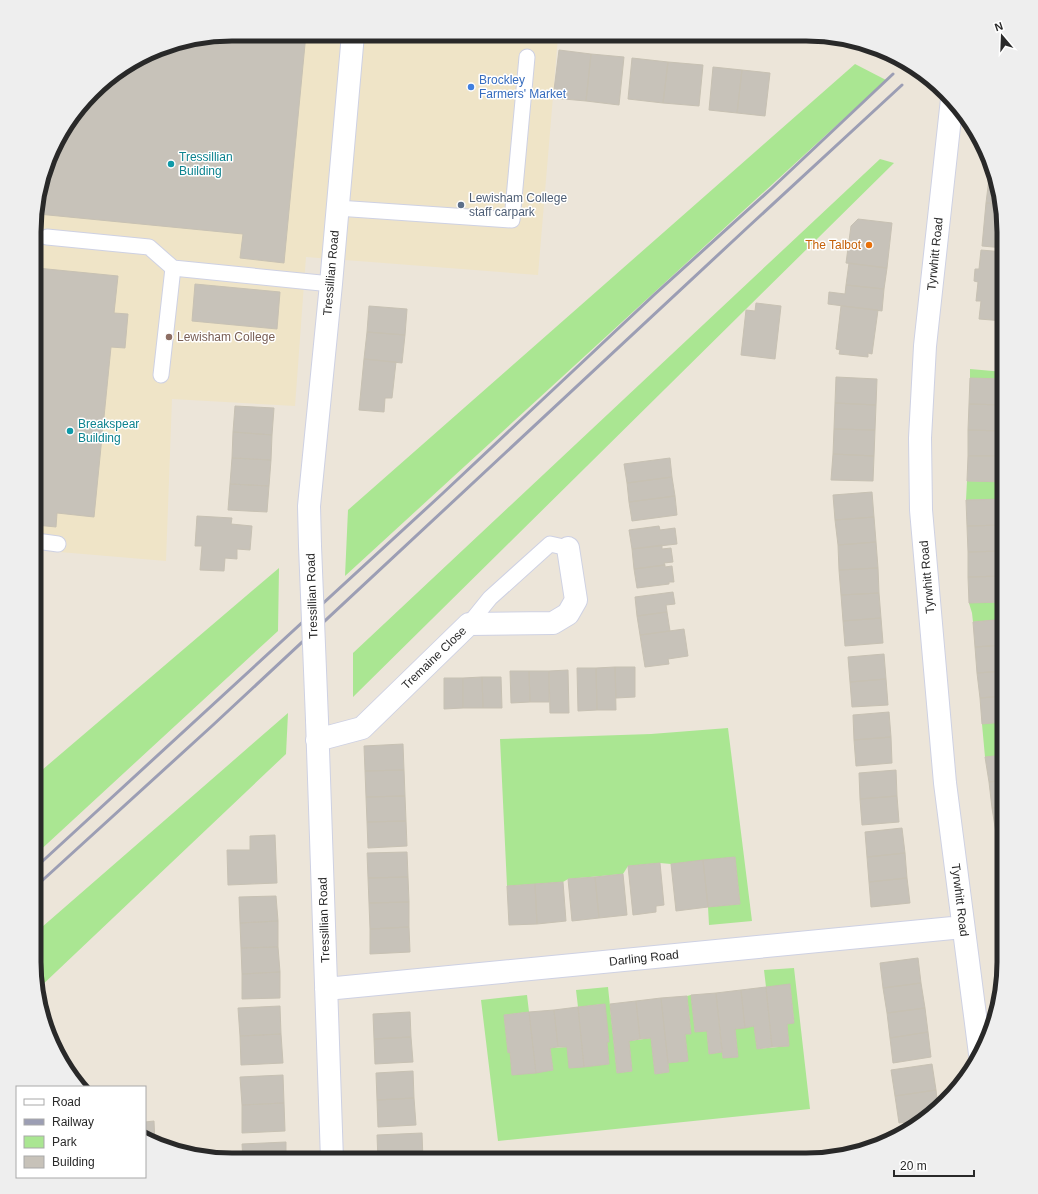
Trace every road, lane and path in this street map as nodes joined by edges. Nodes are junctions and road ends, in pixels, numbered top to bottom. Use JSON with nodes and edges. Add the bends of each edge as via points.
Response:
{"nodes":[{"id":1,"x":352,"y":41,"type":"edge"},
{"id":2,"x":527,"y":57,"type":"dead end"},
{"id":3,"x":951,"y":108,"type":"edge"},
{"id":4,"x":337,"y":208,"type":"junction"},
{"id":5,"x":47,"y":237,"type":"dead end"},
{"id":6,"x":173,"y":268,"type":"junction"},
{"id":7,"x":331,"y":284,"type":"junction"},
{"id":8,"x":161,"y":375,"type":"dead end"},
{"id":9,"x":41,"y":542,"type":"edge"},
{"id":10,"x":58,"y":544,"type":"dead end"},
{"id":11,"x":568,"y":548,"type":"joint"},
{"id":12,"x":469,"y":624,"type":"junction"},
{"id":13,"x":317,"y":730,"type":"junction"},
{"id":14,"x":963,"y":926,"type":"junction"},
{"id":15,"x":326,"y":989,"type":"junction"},
{"id":16,"x":978,"y":1043,"type":"edge"},
{"id":17,"x":332,"y":1153,"type":"edge"}],
"edges":[{"from":1,"to":4,"type":"street","name":"Tressillian Road"},
{"from":2,"to":4,"type":"lane","via":[[512,220]]},
{"from":3,"to":14,"type":"street","name":"Tyrwhitt Road","via":[[925,346],[920,438],[921,510],[945,783]]},
{"from":4,"to":7,"type":"street","name":"Tressillian Road"},
{"from":5,"to":6,"type":"lane","via":[[149,247]]},
{"from":6,"to":7,"type":"lane"},
{"from":6,"to":8,"type":"lane"},
{"from":7,"to":13,"type":"street","name":"Tressillian Road","bridge":true,"via":[[309,506]]},
{"from":9,"to":10,"type":"lane"},
{"from":11,"to":12,"type":"lane","via":[[550,544],[490,598]]},
{"from":11,"to":12,"type":"street","name":"Tremaine Close","via":[[576,600],[568,614],[553,622]]},
{"from":12,"to":13,"type":"street","name":"Tremaine Close","via":[[362,728]]},
{"from":13,"to":15,"type":"street","name":"Tressillian Road"},
{"from":14,"to":15,"type":"street","name":"Darling Road"},
{"from":14,"to":16,"type":"street","name":"Tyrwhitt Road"},
{"from":15,"to":17,"type":"street","name":"Tressillian Road"}]}
